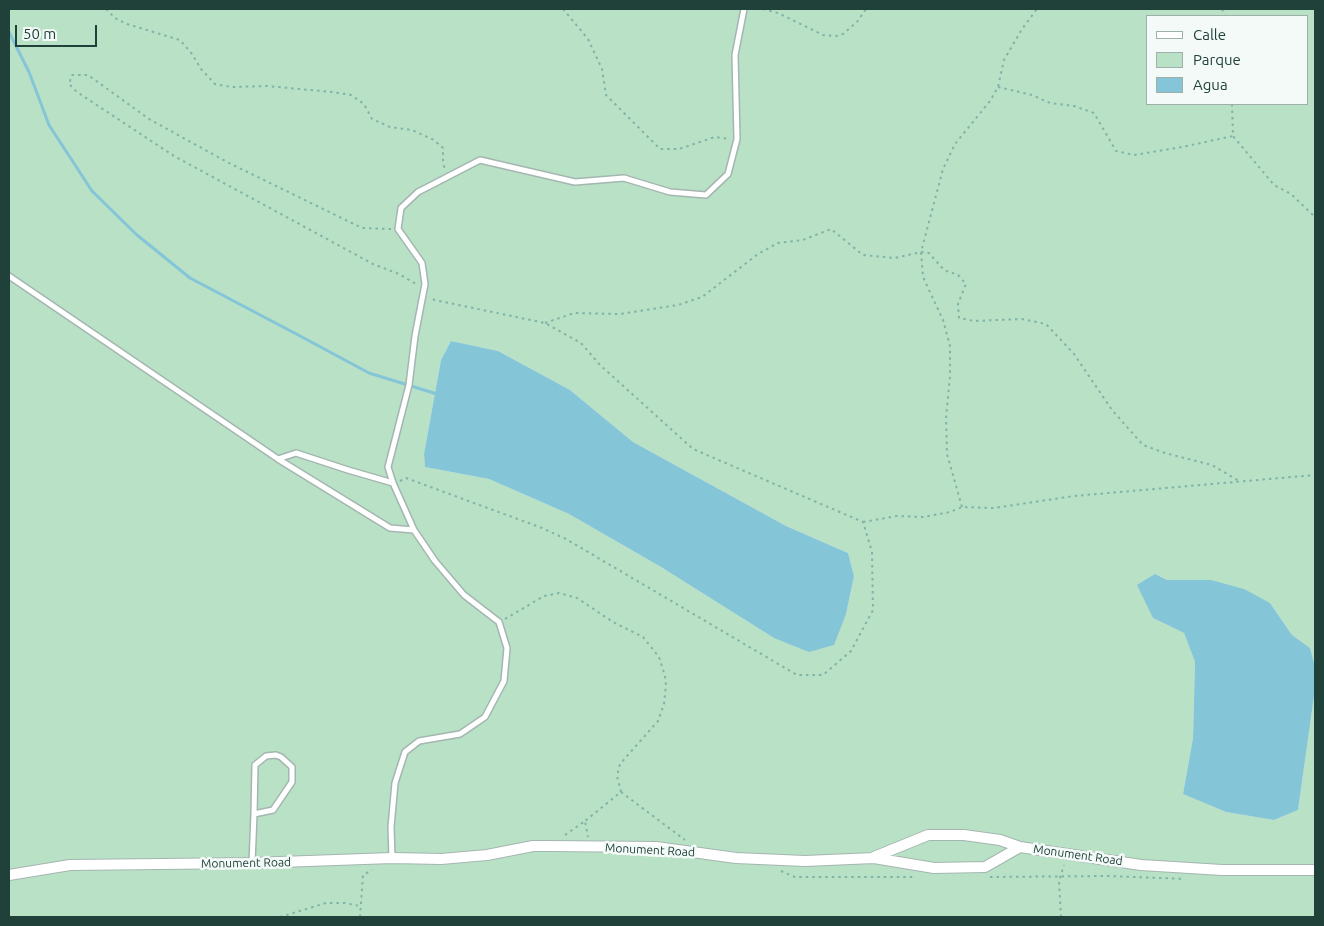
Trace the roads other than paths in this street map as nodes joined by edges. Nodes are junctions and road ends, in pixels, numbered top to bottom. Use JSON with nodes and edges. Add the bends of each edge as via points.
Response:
{"nodes":[{"id":1,"x":744,"y":9,"type":"edge"},
{"id":2,"x":9,"y":276,"type":"edge"},
{"id":3,"x":278,"y":459,"type":"junction"},
{"id":4,"x":393,"y":483,"type":"junction"},
{"id":5,"x":414,"y":530,"type":"junction"},
{"id":6,"x":254,"y":814,"type":"junction"},
{"id":7,"x":1020,"y":847,"type":"junction"},
{"id":8,"x":392,"y":858,"type":"junction"},
{"id":9,"x":874,"y":858,"type":"junction"},
{"id":10,"x":252,"y":863,"type":"junction"},
{"id":11,"x":1315,"y":870,"type":"edge"},
{"id":12,"x":9,"y":875,"type":"edge"}],
"edges":[{"from":1,"to":4,"type":"lane","via":[[735,55],[737,140],[728,174],[706,195],[670,192],[624,178],[575,182],[480,160],[418,192],[400,208],[398,229],[422,263],[424,288],[409,385],[388,467]]},
{"from":2,"to":3,"type":"lane"},
{"from":3,"to":4,"type":"lane","via":[[296,452]]},
{"from":3,"to":5,"type":"lane","via":[[390,528]]},
{"from":4,"to":5,"type":"lane"},
{"from":5,"to":8,"type":"lane","via":[[464,595],[499,622],[506,648],[504,681],[485,717],[460,734],[419,741],[404,752],[395,783]]},
{"from":6,"to":6,"type":"lane","via":[[255,765],[266,756],[281,756],[292,767],[292,782],[273,810]]},
{"from":6,"to":10,"type":"lane"},
{"from":7,"to":9,"type":"street","name":"Monument Road","via":[[985,867],[934,868]]},
{"from":7,"to":9,"type":"street","via":[[1000,840],[964,835],[928,835]]},
{"from":7,"to":11,"type":"street","name":"Monument Road","via":[[1141,865],[1222,870]]},
{"from":8,"to":9,"type":"street","name":"Monument Road","via":[[441,859],[533,846],[656,847],[736,858],[805,861]]},
{"from":8,"to":10,"type":"street","name":"Monument Road"},
{"from":10,"to":12,"type":"street","name":"Monument Road","via":[[70,865]]}]}
